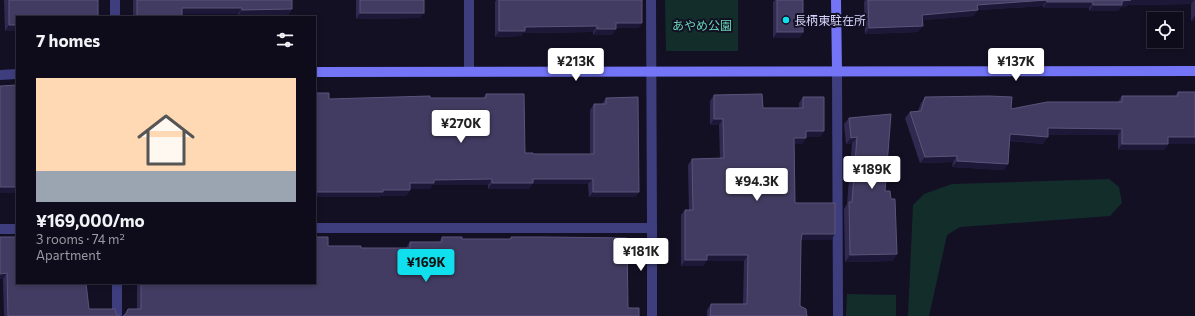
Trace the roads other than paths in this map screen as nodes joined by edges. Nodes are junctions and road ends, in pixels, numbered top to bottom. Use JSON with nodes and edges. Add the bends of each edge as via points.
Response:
{"nodes":[{"id":1,"x":115,"y":0,"type":"edge"},
{"id":2,"x":469,"y":0,"type":"edge"},
{"id":3,"x":651,"y":0,"type":"edge"},
{"id":4,"x":836,"y":0,"type":"edge"},
{"id":5,"x":115,"y":16,"type":"edge"},
{"id":6,"x":469,"y":71,"type":"junction"},
{"id":7,"x":651,"y":71,"type":"junction"},
{"id":8,"x":837,"y":71,"type":"junction"},
{"id":9,"x":1195,"y":71,"type":"edge"},
{"id":10,"x":316,"y":72,"type":"edge"},
{"id":11,"x":16,"y":74,"type":"edge"},
{"id":12,"x":0,"y":75,"type":"edge"},
{"id":13,"x":316,"y":228,"type":"edge"},
{"id":14,"x":652,"y":228,"type":"junction"},
{"id":15,"x":0,"y":229,"type":"edge"},
{"id":16,"x":16,"y":229,"type":"edge"},
{"id":17,"x":117,"y":284,"type":"edge"},
{"id":18,"x":117,"y":316,"type":"edge"},
{"id":19,"x":652,"y":316,"type":"edge"},
{"id":20,"x":838,"y":316,"type":"edge"}],
"edges":[{"from":1,"to":5,"type":"street"},
{"from":2,"to":6,"type":"street"},
{"from":3,"to":7,"type":"street"},
{"from":4,"to":8,"type":"street"},
{"from":6,"to":7,"type":"street"},
{"from":6,"to":10,"type":"street"},
{"from":7,"to":8,"type":"street"},
{"from":7,"to":14,"type":"street"},
{"from":8,"to":9,"type":"street"},
{"from":8,"to":20,"type":"street"},
{"from":11,"to":12,"type":"street"},
{"from":13,"to":14,"type":"street"},
{"from":14,"to":19,"type":"street"},
{"from":15,"to":16,"type":"street"},
{"from":17,"to":18,"type":"street"}]}
